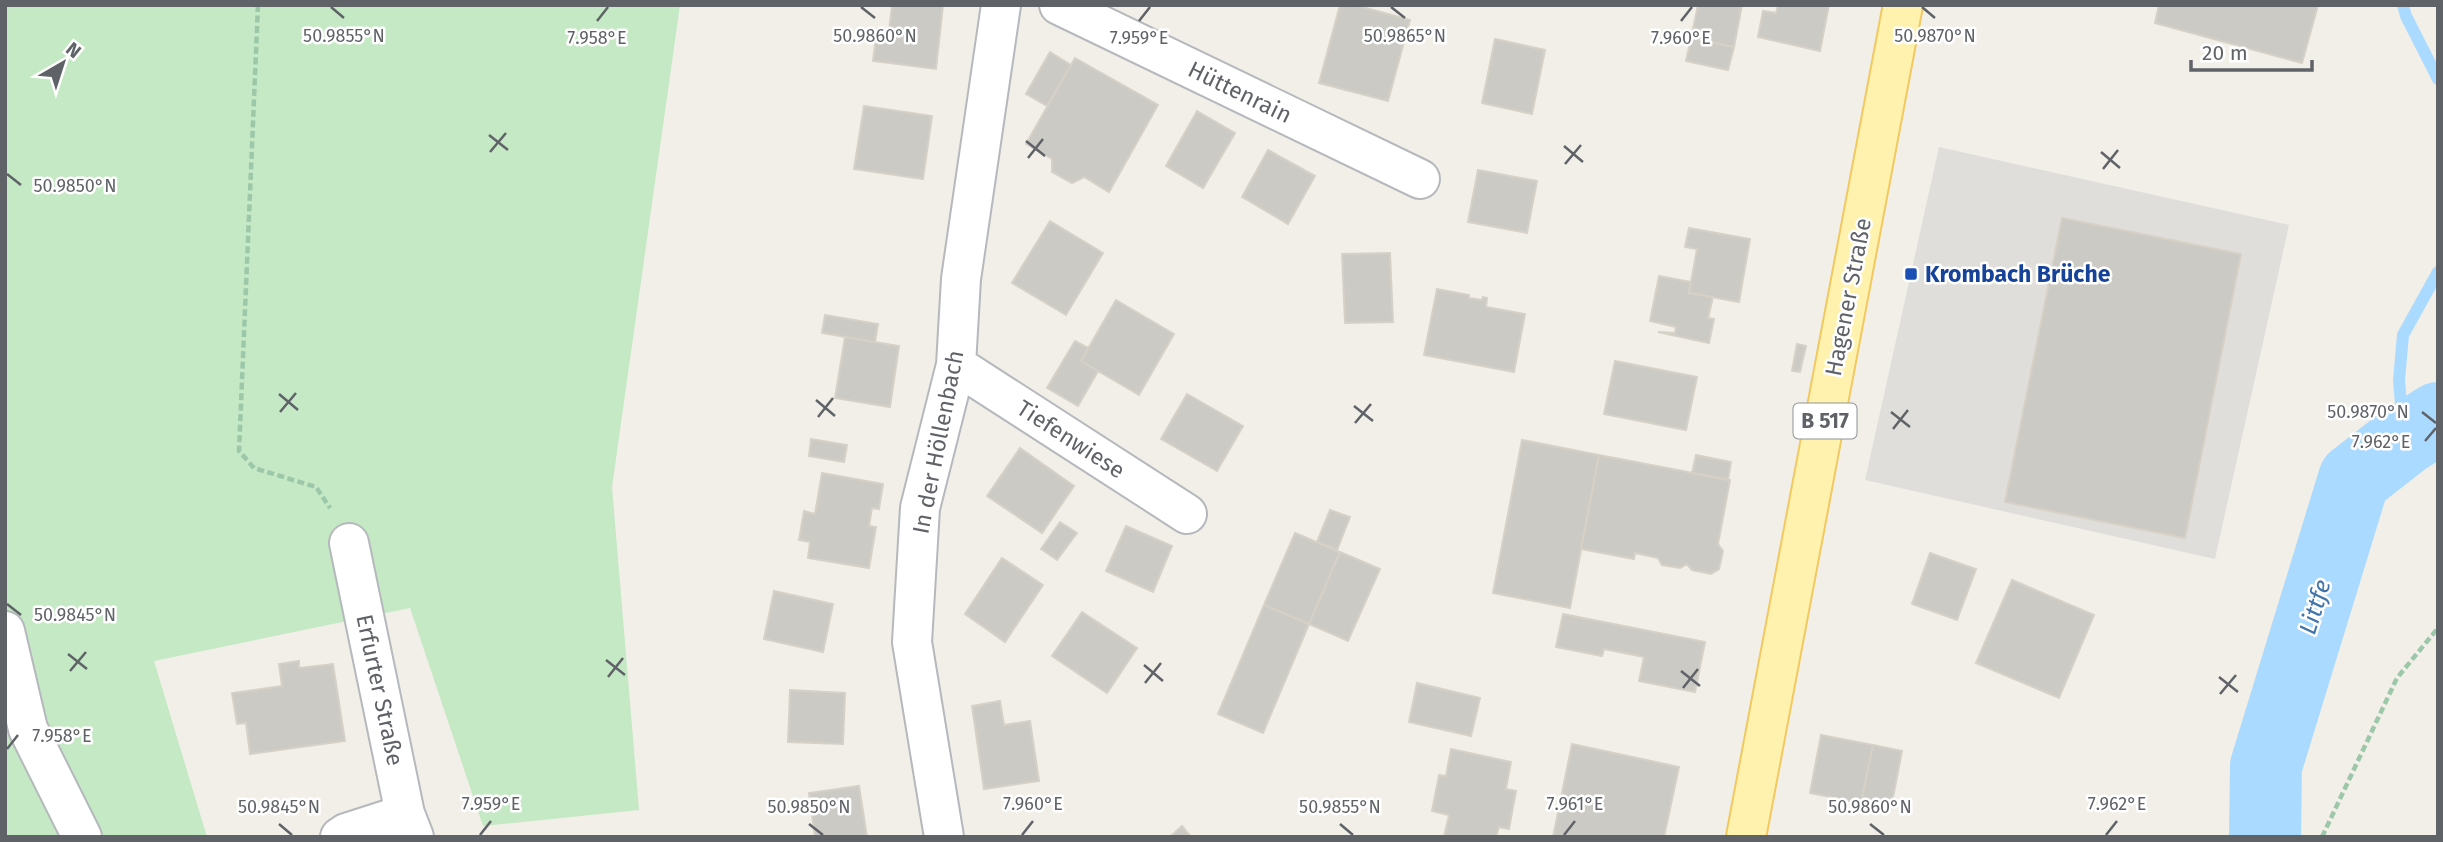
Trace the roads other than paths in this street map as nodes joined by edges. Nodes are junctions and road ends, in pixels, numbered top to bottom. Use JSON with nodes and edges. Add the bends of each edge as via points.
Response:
{"nodes":[{"id":1,"x":1001,"y":5,"type":"edge"},
{"id":2,"x":1059,"y":5,"type":"edge"},
{"id":3,"x":1903,"y":5,"type":"edge"},
{"id":4,"x":1420,"y":179,"type":"dead end"},
{"id":5,"x":956,"y":365,"type":"junction"},
{"id":6,"x":1187,"y":514,"type":"dead end"},
{"id":7,"x":349,"y":543,"type":"road end"},
{"id":8,"x":5,"y":631,"type":"edge"},
{"id":9,"x":410,"y":825,"type":"edge"},
{"id":10,"x":82,"y":837,"type":"edge"},
{"id":11,"x":340,"y":837,"type":"edge"},
{"id":12,"x":944,"y":837,"type":"edge"},
{"id":13,"x":1746,"y":837,"type":"edge"}],
"edges":[{"from":1,"to":5,"type":"street","name":"In der Höllenbach","via":[[961,279]]},
{"from":2,"to":4,"type":"street","name":"Hüttenrain"},
{"from":3,"to":13,"type":"main road","name":"Hagener Straße","number":"B 517"},
{"from":5,"to":6,"type":"street","name":"Tiefenwiese"},
{"from":5,"to":12,"type":"street","name":"In der Höllenbach","via":[[920,508],[912,642]]},
{"from":7,"to":9,"type":"street","name":"Erfurter Straße"},
{"from":8,"to":10,"type":"street","via":[[28,729]]},
{"from":9,"to":11,"type":"street","via":[[345,832]]}]}
